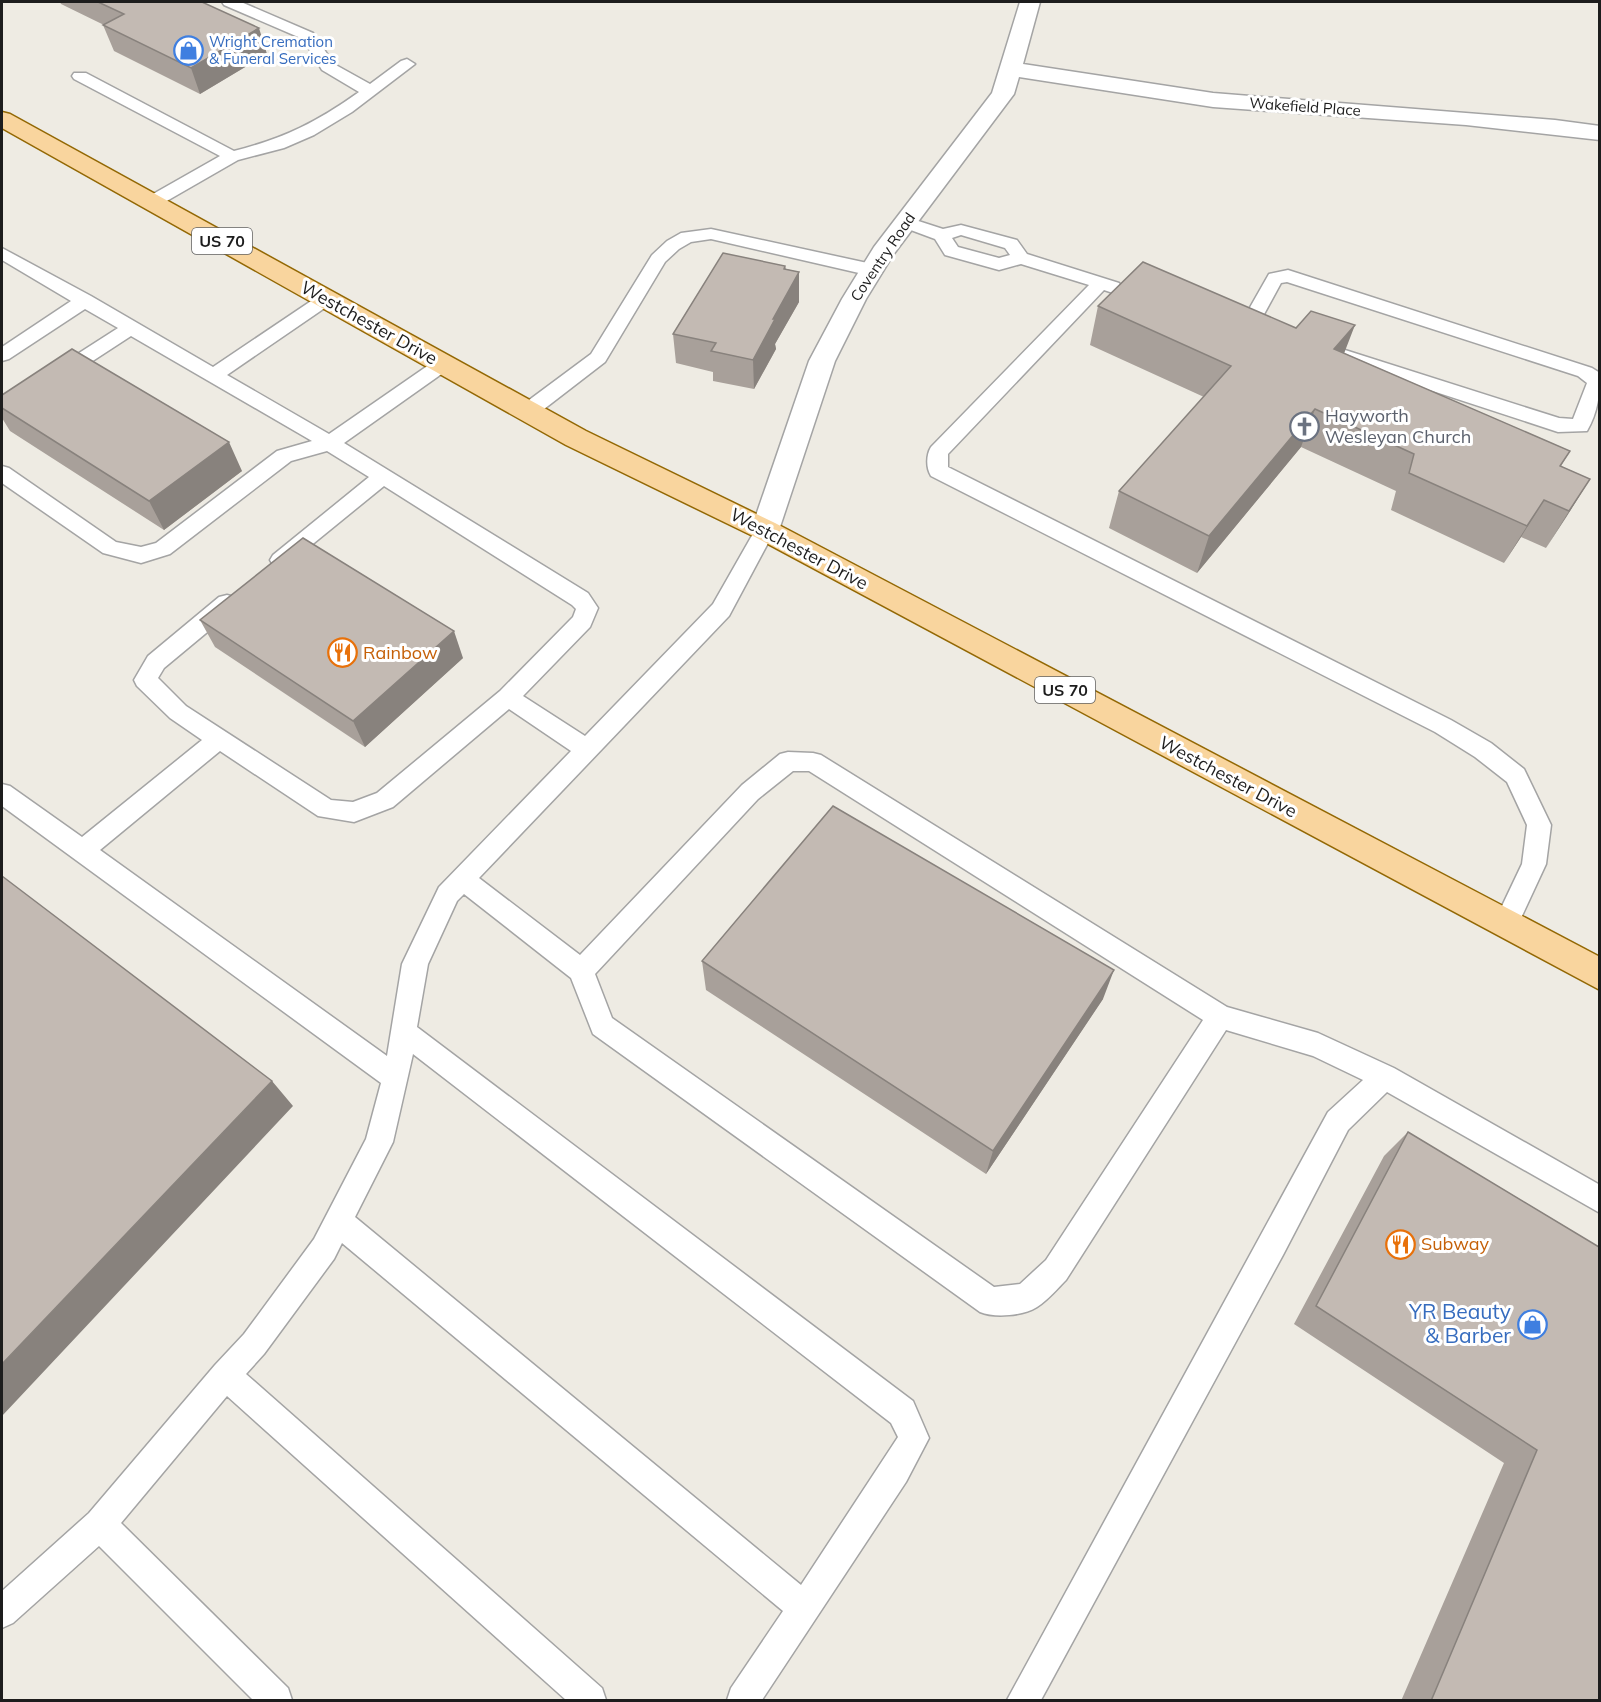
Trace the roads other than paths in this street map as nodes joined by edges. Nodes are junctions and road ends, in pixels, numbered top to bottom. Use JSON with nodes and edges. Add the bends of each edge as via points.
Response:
{"nodes":[{"id":1,"x":229,"y":2,"type":"edge"},
{"id":2,"x":1030,"y":2,"type":"edge"},
{"id":3,"x":406,"y":64,"type":"dead end"},
{"id":4,"x":1012,"y":69,"type":"junction"},
{"id":5,"x":80,"y":76,"type":"dead end"},
{"id":6,"x":370,"y":91,"type":"junction"},
{"id":7,"x":2,"y":119,"type":"edge"},
{"id":8,"x":1599,"y":132,"type":"edge"},
{"id":9,"x":232,"y":156,"type":"junction"},
{"id":10,"x":153,"y":202,"type":"junction"},
{"id":11,"x":906,"y":222,"type":"junction"},
{"id":12,"x":2,"y":253,"type":"edge"},
{"id":13,"x":872,"y":270,"type":"junction"},
{"id":14,"x":1101,"y":284,"type":"junction"},
{"id":15,"x":1136,"y":293,"type":"edge"},
{"id":16,"x":326,"y":299,"type":"junction"},
{"id":17,"x":85,"y":300,"type":"junction"},
{"id":18,"x":1227,"y":319,"type":"edge"},
{"id":19,"x":1249,"y":325,"type":"junction"},
{"id":20,"x":132,"y":327,"type":"junction"},
{"id":21,"x":1271,"y":333,"type":"edge"},
{"id":22,"x":1327,"y":350,"type":"edge"},
{"id":23,"x":2,"y":355,"type":"edge"},
{"id":24,"x":443,"y":364,"type":"junction"},
{"id":25,"x":213,"y":375,"type":"junction"},
{"id":26,"x":42,"y":386,"type":"edge"},
{"id":27,"x":528,"y":411,"type":"junction"},
{"id":28,"x":330,"y":443,"type":"junction"},
{"id":29,"x":2,"y":473,"type":"edge"},
{"id":30,"x":383,"y":476,"type":"junction"},
{"id":31,"x":765,"y":530,"type":"junction"},
{"id":32,"x":265,"y":573,"type":"edge"},
{"id":33,"x":246,"y":587,"type":"edge"},
{"id":34,"x":508,"y":697,"type":"junction"},
{"id":35,"x":219,"y":739,"type":"junction"},
{"id":36,"x":588,"y":750,"type":"junction"},
{"id":37,"x":2,"y":793,"type":"edge"},
{"id":38,"x":81,"y":852,"type":"junction"},
{"id":39,"x":462,"y":879,"type":"junction"},
{"id":40,"x":1505,"y":925,"type":"junction"},
{"id":41,"x":581,"y":971,"type":"junction"},
{"id":42,"x":1599,"y":975,"type":"edge"},
{"id":43,"x":1220,"y":1017,"type":"junction"},
{"id":44,"x":404,"y":1032,"type":"junction"},
{"id":45,"x":1385,"y":1077,"type":"junction"},
{"id":46,"x":396,"y":1078,"type":"junction"},
{"id":47,"x":1599,"y":1200,"type":"edge"},
{"id":48,"x":338,"y":1221,"type":"junction"},
{"id":49,"x":225,"y":1375,"type":"junction"},
{"id":50,"x":100,"y":1524,"type":"junction"},
{"id":51,"x":804,"y":1608,"type":"junction"},
{"id":52,"x":2,"y":1612,"type":"edge"},
{"id":53,"x":276,"y":1701,"type":"edge"},
{"id":54,"x":590,"y":1701,"type":"edge"},
{"id":55,"x":743,"y":1701,"type":"edge"},
{"id":56,"x":1023,"y":1701,"type":"edge"}],
"edges":[{"from":1,"to":6,"type":"lane","via":[[308,36],[328,67]]},
{"from":2,"to":4,"type":"street","name":"Coventry Road"},
{"from":3,"to":6,"type":"lane"},
{"from":4,"to":8,"type":"street","name":"Wakefield Place","via":[[1241,103],[1532,122]]},
{"from":4,"to":11,"type":"street","name":"Coventry Road","via":[[1003,94]]},
{"from":5,"to":9,"type":"lane"},
{"from":6,"to":9,"type":"lane","via":[[308,132],[279,145]]},
{"from":7,"to":10,"type":"main road","name":"Westchester Drive","number":"US 70"},
{"from":9,"to":10,"type":"lane"},
{"from":10,"to":16,"type":"main road","name":"Westchester Drive","number":"US 70"},
{"from":11,"to":13,"type":"street","name":"Coventry Road"},
{"from":11,"to":14,"type":"lane","via":[[942,235],[951,251],[999,264],[1021,258]]},
{"from":12,"to":17,"type":"lane"},
{"from":13,"to":27,"type":"lane","via":[[711,234],[687,237],[658,259],[598,358]]},
{"from":13,"to":31,"type":"street","name":"Coventry Road","via":[[822,361]]},
{"from":14,"to":15,"type":"lane"},
{"from":14,"to":40,"type":"lane","via":[[938,452],[938,471],[1443,726],[1516,776],[1539,825],[1534,864]]},
{"from":16,"to":24,"type":"main road","name":"Westchester Drive","number":"US 70"},
{"from":16,"to":25,"type":"lane"},
{"from":17,"to":20,"type":"lane"},
{"from":17,"to":23,"type":"lane"},
{"from":18,"to":19,"type":"lane"},
{"from":19,"to":21,"type":"lane"},
{"from":19,"to":22,"type":"lane","via":[[1275,278],[1288,276],[1585,372],[1597,381],[1580,426],[1558,425]]},
{"from":20,"to":25,"type":"lane"},
{"from":20,"to":26,"type":"lane"},
{"from":24,"to":27,"type":"main road","name":"Westchester Drive","number":"US 70"},
{"from":24,"to":28,"type":"lane"},
{"from":25,"to":28,"type":"lane"},
{"from":27,"to":31,"type":"main road","name":"Westchester Drive","number":"US 70"},
{"from":28,"to":29,"type":"lane","via":[[284,456],[163,549],[141,555],[110,548]]},
{"from":28,"to":30,"type":"lane"},
{"from":30,"to":32,"type":"lane"},
{"from":30,"to":34,"type":"lane","via":[[579,599],[587,608],[582,621]]},
{"from":31,"to":36,"type":"lane","via":[[722,610]]},
{"from":31,"to":40,"type":"main road","name":"Westchester Drive","number":"US 70"},
{"from":33,"to":35,"type":"lane","via":[[156,662],[145,680],[178,712]]},
{"from":34,"to":35,"type":"lane","via":[[385,800],[354,812],[326,809]]},
{"from":34,"to":36,"type":"lane"},
{"from":35,"to":38,"type":"lane"},
{"from":36,"to":39,"type":"lane"},
{"from":37,"to":38,"type":"lane"},
{"from":38,"to":46,"type":"lane"},
{"from":39,"to":41,"type":"lane"},
{"from":39,"to":44,"type":"lane","via":[[448,894],[415,964]]},
{"from":40,"to":42,"type":"main road","name":"Westchester Drive","number":"US 70"},
{"from":41,"to":43,"type":"lane","via":[[750,792],[788,761],[813,762]]},
{"from":41,"to":43,"type":"lane","via":[[602,1026],[990,1302],[1027,1297],[1056,1270]]},
{"from":43,"to":45,"type":"lane","via":[[1318,1045]]},
{"from":44,"to":46,"type":"lane"},
{"from":44,"to":51,"type":"lane","via":[[902,1412],[914,1438]]},
{"from":45,"to":47,"type":"lane"},
{"from":45,"to":56,"type":"lane","via":[[1338,1121]]},
{"from":46,"to":48,"type":"lane","via":[[379,1142]]},
{"from":48,"to":49,"type":"lane","via":[[324,1249],[261,1335]]},
{"from":48,"to":51,"type":"lane"},
{"from":49,"to":50,"type":"lane"},
{"from":49,"to":54,"type":"lane"},
{"from":50,"to":52,"type":"lane"},
{"from":50,"to":53,"type":"lane"},
{"from":51,"to":55,"type":"lane"}]}
